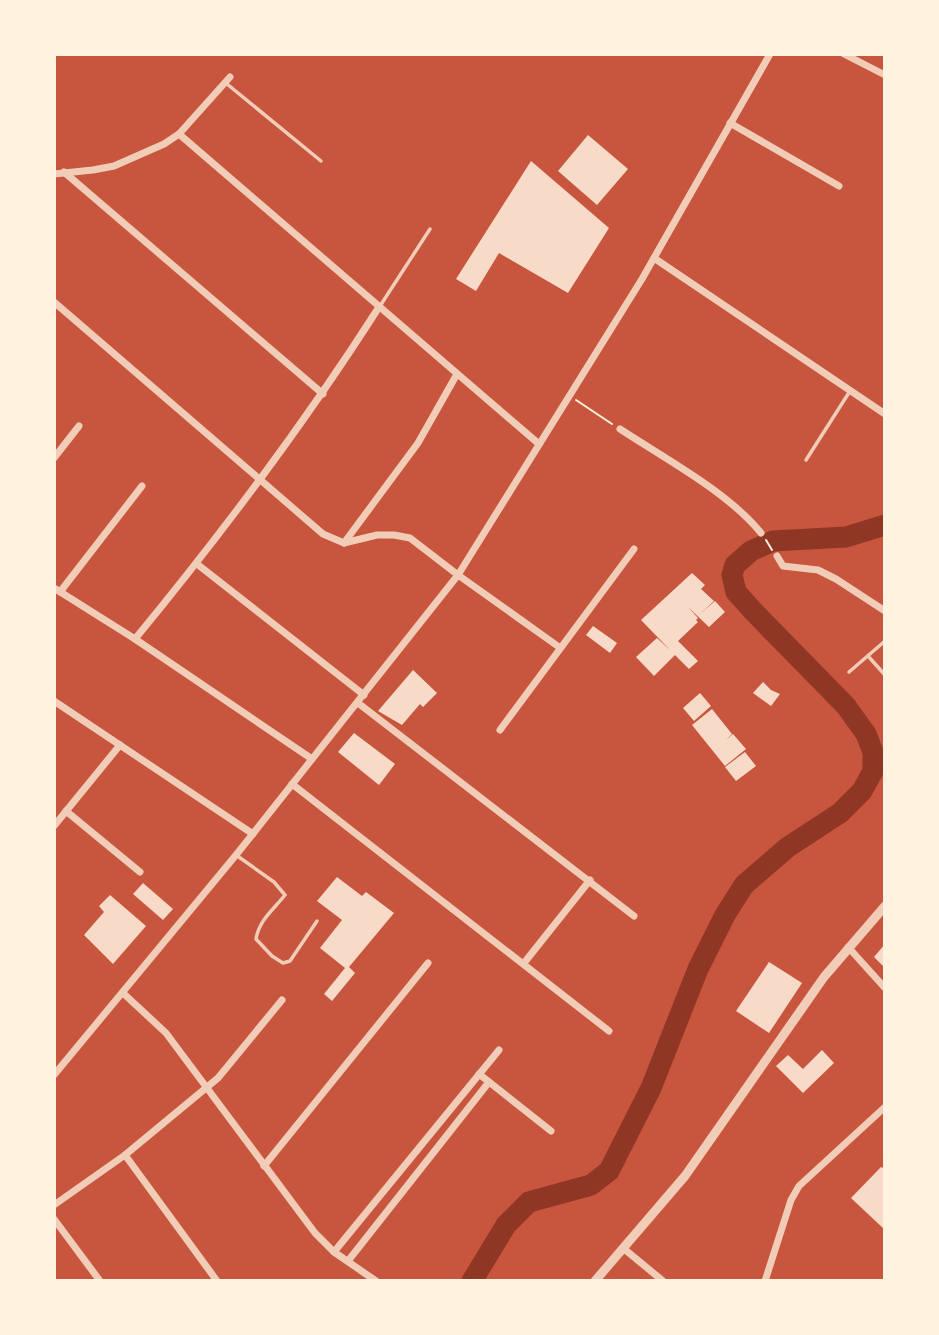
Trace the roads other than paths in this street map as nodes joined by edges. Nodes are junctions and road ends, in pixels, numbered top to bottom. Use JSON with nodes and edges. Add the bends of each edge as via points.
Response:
{"nodes":[{"id":1,"x":771,"y":54,"type":"edge"},
{"id":2,"x":844,"y":54,"type":"edge"},
{"id":3,"x":885,"y":75,"type":"edge"},
{"id":4,"x":227,"y":79,"type":"joint"},
{"id":5,"x":730,"y":123,"type":"junction"},
{"id":6,"x":179,"y":134,"type":"junction"},
{"id":7,"x":321,"y":161,"type":"dead end"},
{"id":8,"x":64,"y":172,"type":"junction"},
{"id":9,"x":54,"y":174,"type":"edge"},
{"id":10,"x":839,"y":187,"type":"dead end"},
{"id":11,"x":430,"y":229,"type":"dead end"},
{"id":12,"x":654,"y":258,"type":"junction"},
{"id":13,"x":54,"y":302,"type":"edge"},
{"id":14,"x":379,"y":307,"type":"junction"},
{"id":15,"x":457,"y":374,"type":"junction"},
{"id":16,"x":850,"y":391,"type":"junction"},
{"id":17,"x":323,"y":394,"type":"junction"},
{"id":18,"x":885,"y":414,"type":"edge"},
{"id":19,"x":79,"y":426,"type":"dead end"},
{"id":20,"x":620,"y":429,"type":"road end"},
{"id":21,"x":539,"y":444,"type":"junction"},
{"id":22,"x":54,"y":458,"type":"edge"},
{"id":23,"x":806,"y":460,"type":"dead end"},
{"id":24,"x":261,"y":480,"type":"junction"},
{"id":25,"x":142,"y":486,"type":"dead end"},
{"id":26,"x":761,"y":533,"type":"road end"},
{"id":27,"x":344,"y":543,"type":"junction"},
{"id":28,"x":634,"y":549,"type":"dead end"},
{"id":29,"x":777,"y":556,"type":"road end"},
{"id":30,"x":197,"y":564,"type":"junction"},
{"id":31,"x":457,"y":575,"type":"junction"},
{"id":32,"x":57,"y":590,"type":"edge"},
{"id":33,"x":885,"y":611,"type":"edge"},
{"id":34,"x":135,"y":639,"type":"junction"},
{"id":35,"x":885,"y":641,"type":"edge"},
{"id":36,"x":559,"y":647,"type":"junction"},
{"id":37,"x":868,"y":656,"type":"junction"},
{"id":38,"x":849,"y":673,"type":"dead end"},
{"id":39,"x":885,"y":675,"type":"edge"},
{"id":40,"x":364,"y":695,"type":"junction"},
{"id":41,"x":54,"y":701,"type":"edge"},
{"id":42,"x":358,"y":703,"type":"junction"},
{"id":43,"x":500,"y":730,"type":"dead end"},
{"id":44,"x":120,"y":745,"type":"junction"},
{"id":45,"x":312,"y":759,"type":"junction"},
{"id":46,"x":292,"y":784,"type":"junction"},
{"id":47,"x":66,"y":811,"type":"junction"},
{"id":48,"x":54,"y":826,"type":"edge"},
{"id":49,"x":253,"y":834,"type":"junction"},
{"id":50,"x":236,"y":855,"type":"junction"},
{"id":51,"x":140,"y":872,"type":"dead end"},
{"id":52,"x":590,"y":880,"type":"junction"},
{"id":53,"x":885,"y":906,"type":"edge"},
{"id":54,"x":634,"y":916,"type":"dead end"},
{"id":55,"x":317,"y":921,"type":"dead end"},
{"id":56,"x":848,"y":947,"type":"junction"},
{"id":57,"x":428,"y":963,"type":"dead end"},
{"id":58,"x":524,"y":963,"type":"junction"},
{"id":59,"x":885,"y":988,"type":"edge"},
{"id":60,"x":123,"y":993,"type":"junction"},
{"id":61,"x":282,"y":1000,"type":"dead end"},
{"id":62,"x":609,"y":1031,"type":"dead end"},
{"id":63,"x":499,"y":1050,"type":"dead end"},
{"id":64,"x":479,"y":1074,"type":"junction"},
{"id":65,"x":54,"y":1075,"type":"edge"},
{"id":66,"x":489,"y":1082,"type":"junction"},
{"id":67,"x":207,"y":1088,"type":"junction"},
{"id":68,"x":885,"y":1107,"type":"edge"},
{"id":69,"x":551,"y":1131,"type":"dead end"},
{"id":70,"x":125,"y":1155,"type":"junction"},
{"id":71,"x":264,"y":1166,"type":"junction"},
{"id":72,"x":54,"y":1205,"type":"edge"},
{"id":73,"x":54,"y":1219,"type":"edge"},
{"id":74,"x":623,"y":1248,"type":"junction"},
{"id":75,"x":334,"y":1252,"type":"junction"},
{"id":76,"x":348,"y":1261,"type":"junction"},
{"id":77,"x":100,"y":1281,"type":"edge"},
{"id":78,"x":217,"y":1281,"type":"edge"},
{"id":79,"x":376,"y":1281,"type":"edge"},
{"id":80,"x":595,"y":1281,"type":"edge"},
{"id":81,"x":663,"y":1281,"type":"edge"},
{"id":82,"x":765,"y":1281,"type":"edge"}],
"edges":[{"from":1,"to":5,"type":"street"},
{"from":2,"to":3,"type":"street"},
{"from":4,"to":6,"type":"street"},
{"from":4,"to":7,"type":"lane"},
{"from":5,"to":10,"type":"street"},
{"from":5,"to":12,"type":"street"},
{"from":6,"to":8,"type":"street","via":[[114,166]]},
{"from":6,"to":14,"type":"street"},
{"from":8,"to":9,"type":"street"},
{"from":8,"to":17,"type":"street"},
{"from":11,"to":14,"type":"lane"},
{"from":12,"to":16,"type":"street"},
{"from":12,"to":21,"type":"street"},
{"from":13,"to":24,"type":"street"},
{"from":14,"to":15,"type":"street"},
{"from":14,"to":17,"type":"street"},
{"from":15,"to":21,"type":"street"},
{"from":15,"to":27,"type":"street","via":[[418,443]]},
{"from":16,"to":18,"type":"street"},
{"from":16,"to":23,"type":"lane"},
{"from":17,"to":24,"type":"street"},
{"from":19,"to":22,"type":"street"},
{"from":20,"to":26,"type":"street","via":[[706,486]]},
{"from":21,"to":31,"type":"street"},
{"from":24,"to":27,"type":"street","via":[[323,534]]},
{"from":24,"to":30,"type":"street"},
{"from":25,"to":32,"type":"street"},
{"from":27,"to":31,"type":"street","via":[[377,536],[410,538]]},
{"from":28,"to":36,"type":"street"},
{"from":29,"to":33,"type":"street","via":[[783,566],[818,570],[836,579]]},
{"from":30,"to":34,"type":"street"},
{"from":30,"to":40,"type":"street"},
{"from":31,"to":36,"type":"street"},
{"from":31,"to":40,"type":"street"},
{"from":32,"to":34,"type":"street"},
{"from":34,"to":45,"type":"street"},
{"from":35,"to":37,"type":"lane"},
{"from":36,"to":43,"type":"street"},
{"from":37,"to":38,"type":"lane"},
{"from":37,"to":39,"type":"lane"},
{"from":40,"to":42,"type":"street"},
{"from":41,"to":44,"type":"street"},
{"from":42,"to":45,"type":"street"},
{"from":42,"to":52,"type":"street"},
{"from":44,"to":47,"type":"street"},
{"from":44,"to":49,"type":"street"},
{"from":45,"to":46,"type":"street"},
{"from":46,"to":49,"type":"street"},
{"from":46,"to":58,"type":"street"},
{"from":47,"to":48,"type":"street"},
{"from":47,"to":51,"type":"street"},
{"from":49,"to":50,"type":"street"},
{"from":50,"to":55,"type":"lane","via":[[285,895],[257,931],[256,939],[272,956],[283,963],[290,961]]},
{"from":50,"to":60,"type":"street"},
{"from":52,"to":54,"type":"street"},
{"from":52,"to":58,"type":"street"},
{"from":53,"to":56,"type":"street"},
{"from":56,"to":59,"type":"street"},
{"from":56,"to":74,"type":"street","via":[[685,1176]]},
{"from":57,"to":71,"type":"street"},
{"from":58,"to":62,"type":"street"},
{"from":60,"to":65,"type":"street"},
{"from":60,"to":67,"type":"street","via":[[158,1024]]},
{"from":61,"to":67,"type":"street"},
{"from":63,"to":64,"type":"street"},
{"from":64,"to":66,"type":"street"},
{"from":64,"to":75,"type":"street"},
{"from":66,"to":69,"type":"street"},
{"from":66,"to":76,"type":"street"},
{"from":67,"to":70,"type":"street"},
{"from":67,"to":71,"type":"street"},
{"from":68,"to":82,"type":"street","via":[[799,1186]]},
{"from":70,"to":72,"type":"street"},
{"from":70,"to":78,"type":"street"},
{"from":71,"to":75,"type":"street"},
{"from":73,"to":77,"type":"street"},
{"from":74,"to":80,"type":"street"},
{"from":74,"to":81,"type":"street"},
{"from":75,"to":76,"type":"street"},
{"from":76,"to":79,"type":"street"}]}
